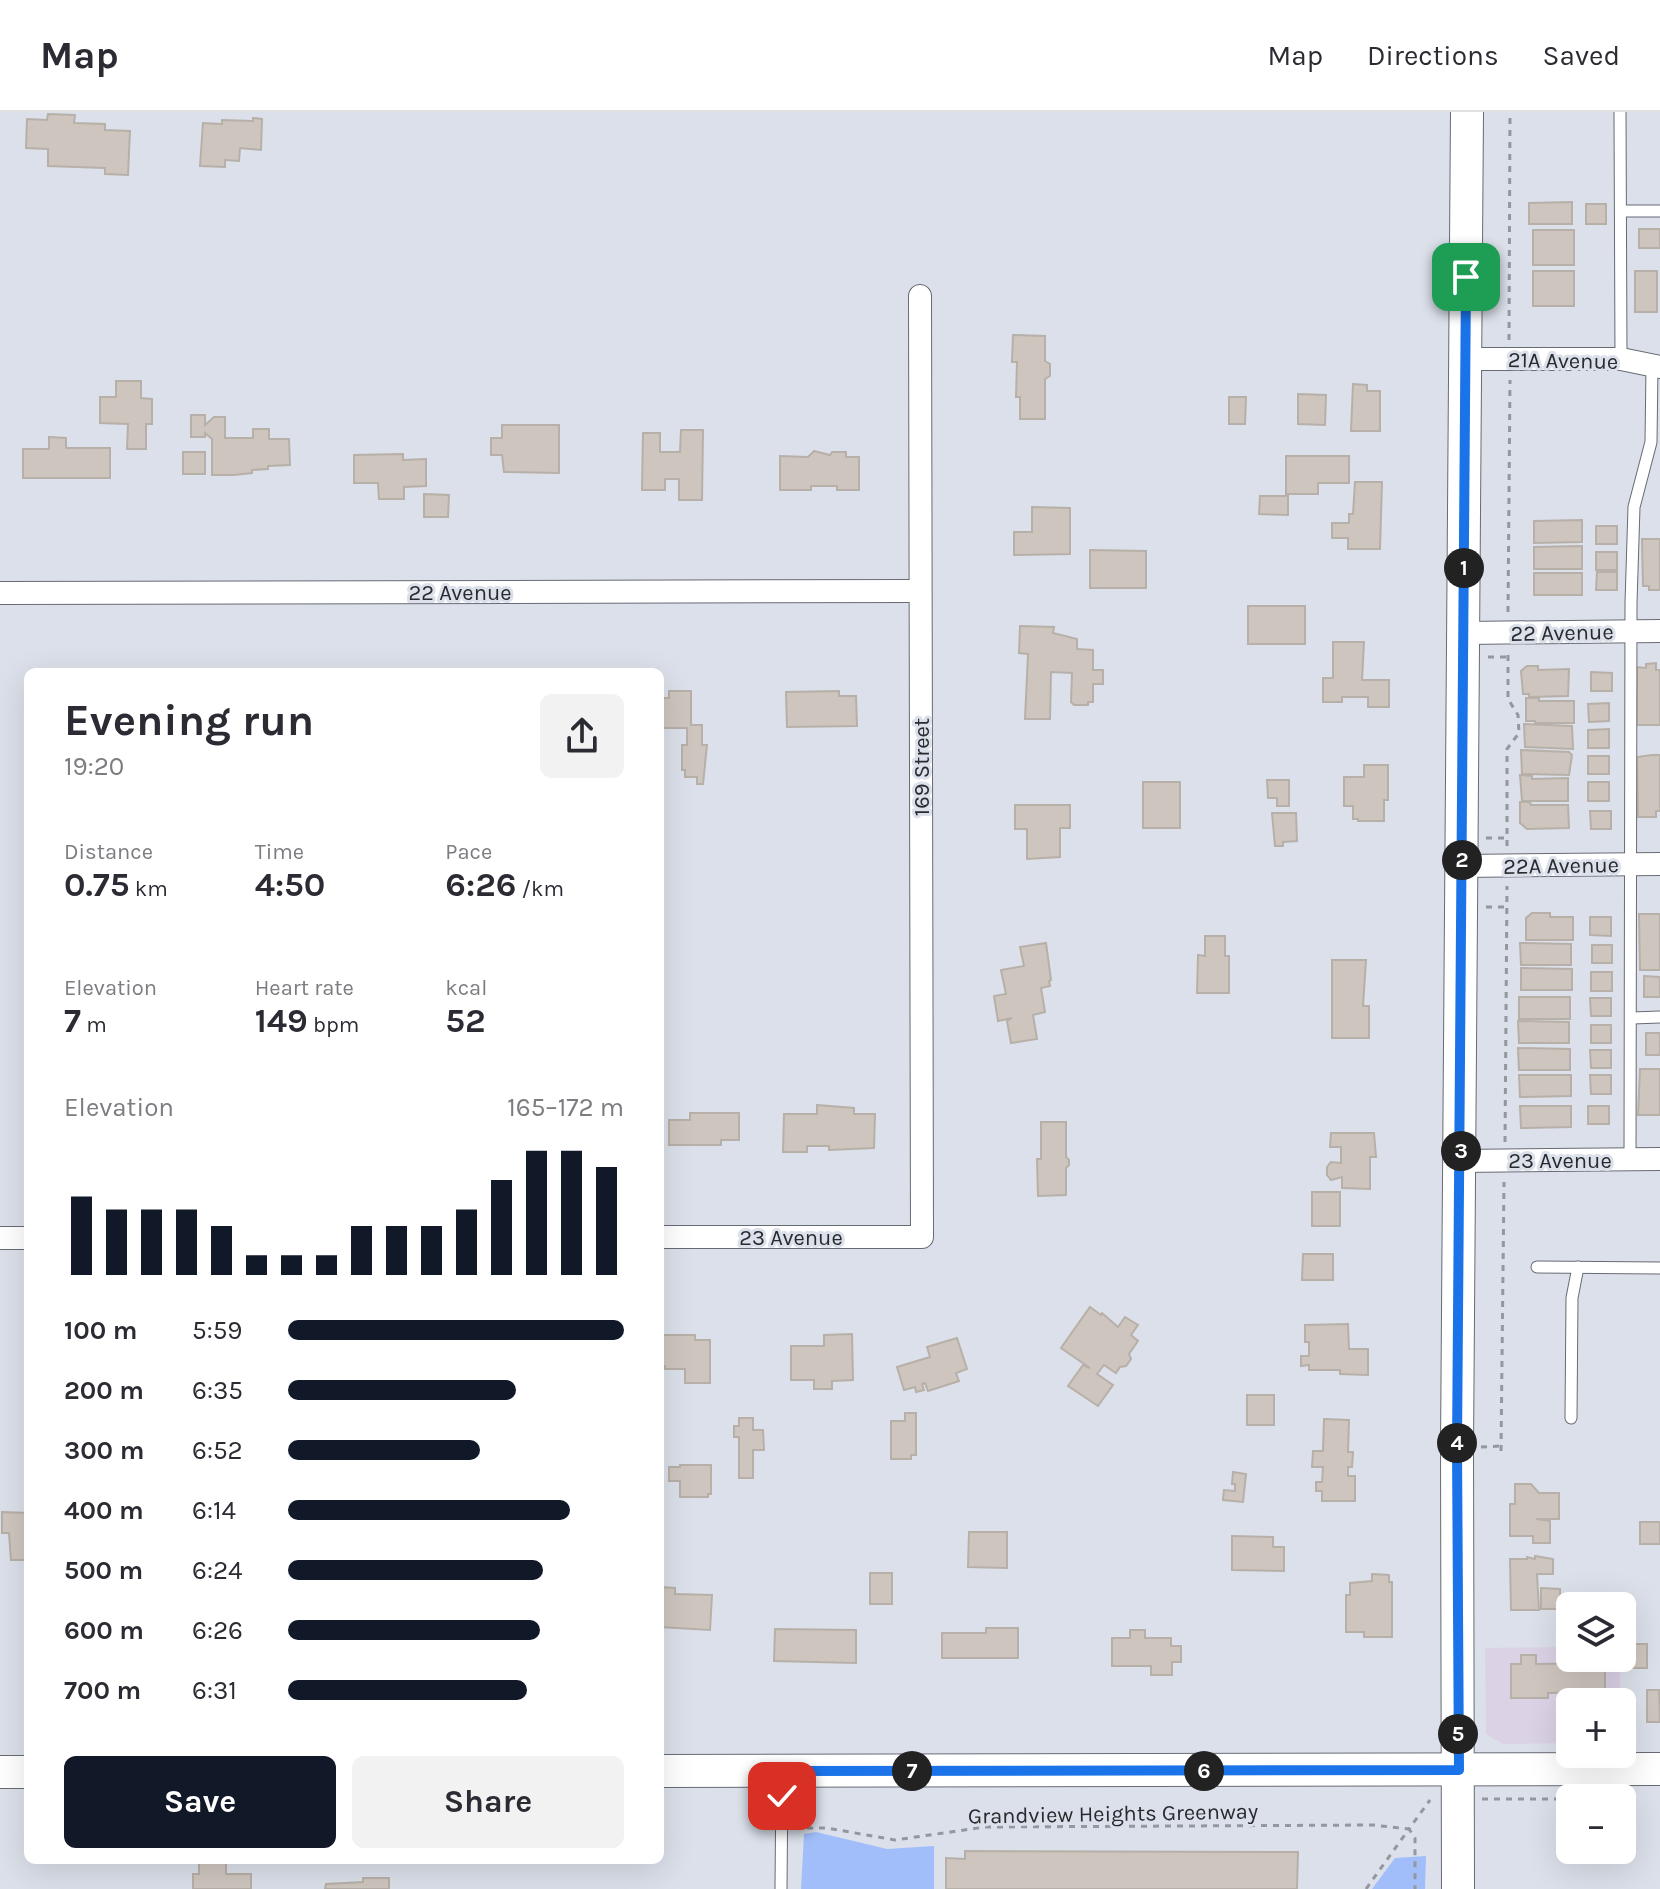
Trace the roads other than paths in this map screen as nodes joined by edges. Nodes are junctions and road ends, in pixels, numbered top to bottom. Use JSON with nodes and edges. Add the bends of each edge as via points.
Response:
{"nodes":[{"id":1,"x":1467,"y":112,"type":"edge"},
{"id":2,"x":1620,"y":112,"type":"edge"},
{"id":3,"x":1621,"y":211,"type":"junction"},
{"id":4,"x":1660,"y":211,"type":"edge"},
{"id":5,"x":920,"y":296,"type":"dead end"},
{"id":6,"x":1465,"y":359,"type":"junction"},
{"id":7,"x":1621,"y":359,"type":"junction"},
{"id":8,"x":1656,"y":367,"type":"edge"},
{"id":9,"x":920,"y":591,"type":"junction"},
{"id":10,"x":0,"y":593,"type":"edge"},
{"id":11,"x":1631,"y":631,"type":"junction"},
{"id":12,"x":1660,"y":631,"type":"edge"},
{"id":13,"x":1464,"y":633,"type":"junction"},
{"id":14,"x":1631,"y":864,"type":"junction"},
{"id":15,"x":1660,"y":864,"type":"edge"},
{"id":16,"x":1462,"y":866,"type":"junction"},
{"id":17,"x":1660,"y":1017,"type":"edge"},
{"id":18,"x":1632,"y":1018,"type":"junction"},
{"id":19,"x":1660,"y":1159,"type":"edge"},
{"id":20,"x":1630,"y":1160,"type":"junction"},
{"id":21,"x":1461,"y":1161,"type":"junction"},
{"id":22,"x":664,"y":1237,"type":"edge"},
{"id":23,"x":922,"y":1237,"type":"joint"},
{"id":24,"x":0,"y":1238,"type":"edge"},
{"id":25,"x":24,"y":1238,"type":"edge"},
{"id":26,"x":1537,"y":1267,"type":"dead end"},
{"id":27,"x":1578,"y":1267,"type":"junction"},
{"id":28,"x":1660,"y":1268,"type":"edge"},
{"id":29,"x":1571,"y":1418,"type":"dead end"},
{"id":30,"x":1660,"y":1769,"type":"edge"},
{"id":31,"x":1459,"y":1770,"type":"junction"},
{"id":32,"x":664,"y":1771,"type":"edge"},
{"id":33,"x":782,"y":1771,"type":"junction"},
{"id":34,"x":0,"y":1772,"type":"edge"},
{"id":35,"x":24,"y":1772,"type":"edge"},
{"id":36,"x":781,"y":1889,"type":"edge"},
{"id":37,"x":1458,"y":1889,"type":"edge"}],
"edges":[{"from":1,"to":6,"type":"main road"},
{"from":2,"to":3,"type":"lane"},
{"from":3,"to":4,"type":"lane"},
{"from":3,"to":7,"type":"lane"},
{"from":5,"to":9,"type":"street","name":"169 Street"},
{"from":6,"to":7,"type":"street","name":"21A Avenue"},
{"from":6,"to":13,"type":"main road"},
{"from":7,"to":8,"type":"street","name":"21A Avenue"},
{"from":8,"to":11,"type":"lane","via":[[1651,442],[1634,507]]},
{"from":9,"to":10,"type":"street","name":"22 Avenue"},
{"from":9,"to":23,"type":"street","name":"169 Street"},
{"from":11,"to":12,"type":"street","name":"22 Avenue"},
{"from":11,"to":13,"type":"street","name":"22 Avenue"},
{"from":11,"to":14,"type":"lane"},
{"from":13,"to":16,"type":"main road"},
{"from":14,"to":15,"type":"street","name":"22A Avenue"},
{"from":14,"to":16,"type":"street","name":"22A Avenue"},
{"from":14,"to":18,"type":"lane"},
{"from":16,"to":21,"type":"main road"},
{"from":17,"to":18,"type":"lane"},
{"from":18,"to":20,"type":"lane"},
{"from":19,"to":20,"type":"street","name":"23 Avenue"},
{"from":20,"to":21,"type":"street","name":"23 Avenue"},
{"from":21,"to":31,"type":"main road"},
{"from":22,"to":23,"type":"street","name":"23 Avenue"},
{"from":24,"to":25,"type":"street"},
{"from":26,"to":27,"type":"lane"},
{"from":27,"to":28,"type":"lane"},
{"from":27,"to":29,"type":"lane","via":[[1572,1298]]},
{"from":30,"to":31,"type":"main road"},
{"from":31,"to":33,"type":"main road"},
{"from":31,"to":37,"type":"main road"},
{"from":32,"to":33,"type":"main road"},
{"from":33,"to":36,"type":"lane"},
{"from":34,"to":35,"type":"main road"}]}
